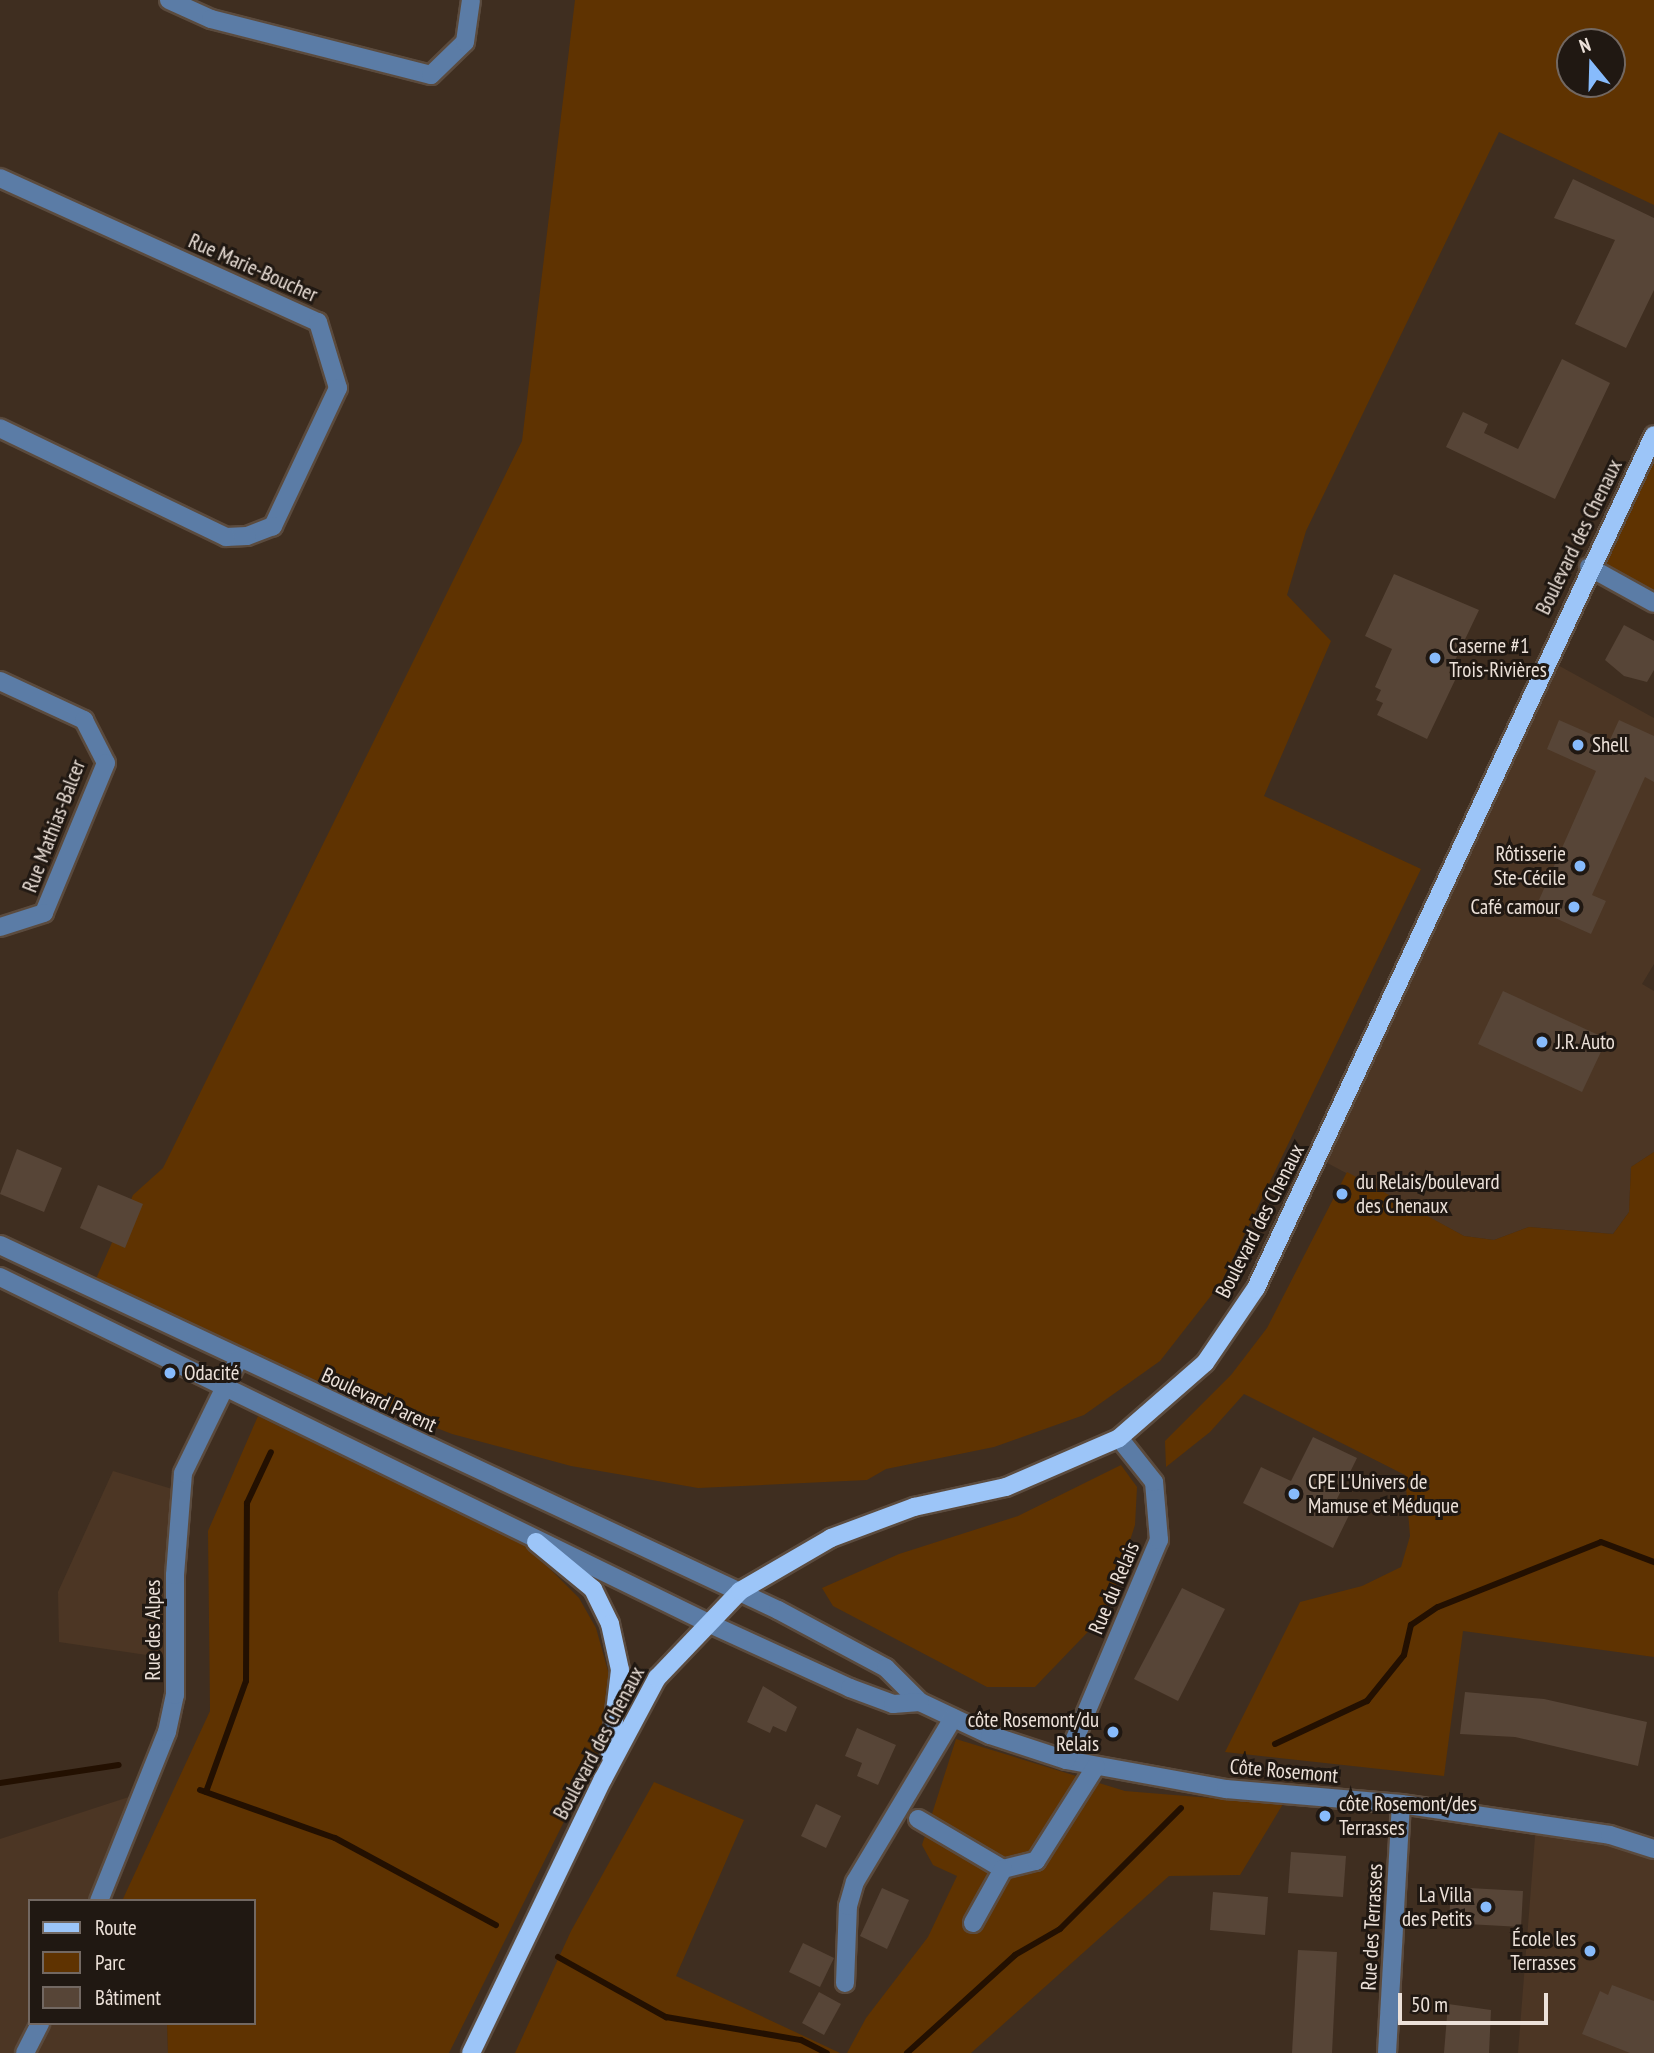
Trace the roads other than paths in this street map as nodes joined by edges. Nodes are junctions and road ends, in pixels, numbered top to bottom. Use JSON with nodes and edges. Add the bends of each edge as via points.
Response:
{"nodes":[{"id":1,"x":169,"y":0,"type":"edge"},
{"id":2,"x":471,"y":0,"type":"edge"},
{"id":3,"x":0,"y":178,"type":"edge"},
{"id":4,"x":0,"y":428,"type":"edge"},
{"id":5,"x":1654,"y":435,"type":"edge"},
{"id":6,"x":1589,"y":567,"type":"junction"},
{"id":7,"x":1654,"y":603,"type":"edge"},
{"id":8,"x":0,"y":681,"type":"edge"},
{"id":9,"x":0,"y":928,"type":"edge"},
{"id":10,"x":0,"y":1245,"type":"edge"},
{"id":11,"x":0,"y":1277,"type":"edge"},
{"id":12,"x":239,"y":1358,"type":"junction"},
{"id":13,"x":225,"y":1388,"type":"junction"},
{"id":14,"x":1119,"y":1438,"type":"junction"},
{"id":15,"x":536,"y":1542,"type":"junction"},
{"id":16,"x":740,"y":1591,"type":"junction"},
{"id":17,"x":708,"y":1623,"type":"junction"},
{"id":18,"x":920,"y":1702,"type":"junction"},
{"id":19,"x":953,"y":1718,"type":"junction"},
{"id":20,"x":1066,"y":1760,"type":"junction"},
{"id":21,"x":1096,"y":1766,"type":"junction"},
{"id":22,"x":603,"y":1779,"type":"junction"},
{"id":23,"x":1401,"y":1804,"type":"junction"},
{"id":24,"x":918,"y":1819,"type":"dead end"},
{"id":25,"x":1654,"y":1849,"type":"edge"},
{"id":26,"x":1003,"y":1869,"type":"junction"},
{"id":27,"x":100,"y":1899,"type":"edge"},
{"id":28,"x":973,"y":1923,"type":"dead end"},
{"id":29,"x":845,"y":1983,"type":"dead end"},
{"id":30,"x":39,"y":2025,"type":"edge"},
{"id":31,"x":25,"y":2053,"type":"edge"},
{"id":32,"x":471,"y":2053,"type":"edge"},
{"id":33,"x":1387,"y":2053,"type":"edge"}],
"edges":[{"from":1,"to":2,"type":"street","via":[[211,19],[431,75],[465,42]]},
{"from":3,"to":4,"type":"street","name":"Rue Marie-Boucher","via":[[318,322],[338,388],[273,526],[247,536],[226,537]]},
{"from":5,"to":6,"type":"main road","name":"Boulevard des Chenaux"},
{"from":6,"to":7,"type":"street"},
{"from":6,"to":14,"type":"main road","name":"Boulevard des Chenaux","via":[[1256,1288],[1205,1363]]},
{"from":8,"to":9,"type":"street","name":"Rue Mathias-Balcer","via":[[84,720],[106,763],[44,913]]},
{"from":10,"to":12,"type":"street","name":"Boulevard Parent"},
{"from":11,"to":13,"type":"street"},
{"from":12,"to":13,"type":"street","name":"Rue des Alpes"},
{"from":12,"to":16,"type":"street","name":"Boulevard Parent"},
{"from":13,"to":15,"type":"street"},
{"from":13,"to":27,"type":"street","name":"Rue des Alpes","via":[[183,1472],[175,1575],[175,1695],[167,1732],[138,1794]]},
{"from":14,"to":16,"type":"main road","name":"Boulevard des Chenaux","via":[[1006,1487],[914,1507],[831,1538]]},
{"from":14,"to":20,"type":"street","name":"Rue du Relais","via":[[1154,1482],[1159,1540]]},
{"from":15,"to":17,"type":"street"},
{"from":15,"to":22,"type":"main road","via":[[593,1589],[610,1625],[620,1670],[614,1740]]},
{"from":16,"to":17,"type":"main road","name":"Boulevard des Chenaux"},
{"from":16,"to":18,"type":"street","name":"Côte Rosemont","via":[[886,1668]]},
{"from":17,"to":18,"type":"street","name":"Côte Rosemont","via":[[893,1704]]},
{"from":17,"to":22,"type":"main road","name":"Boulevard des Chenaux","via":[[657,1678]]},
{"from":18,"to":19,"type":"street","name":"Côte Rosemont"},
{"from":19,"to":20,"type":"street","name":"Côte Rosemont"},
{"from":19,"to":29,"type":"street","via":[[855,1882],[848,1906]]},
{"from":20,"to":21,"type":"street","name":"Côte Rosemont"},
{"from":21,"to":23,"type":"street","name":"Côte Rosemont","via":[[1226,1790]]},
{"from":21,"to":26,"type":"street","via":[[1036,1861]]},
{"from":22,"to":32,"type":"main road","name":"Boulevard des Chenaux"},
{"from":23,"to":25,"type":"street","name":"Côte Rosemont","via":[[1610,1835]]},
{"from":23,"to":33,"type":"street","name":"Rue des Terrasses"},
{"from":24,"to":26,"type":"street"},
{"from":26,"to":28,"type":"street"},
{"from":30,"to":31,"type":"street"}]}
